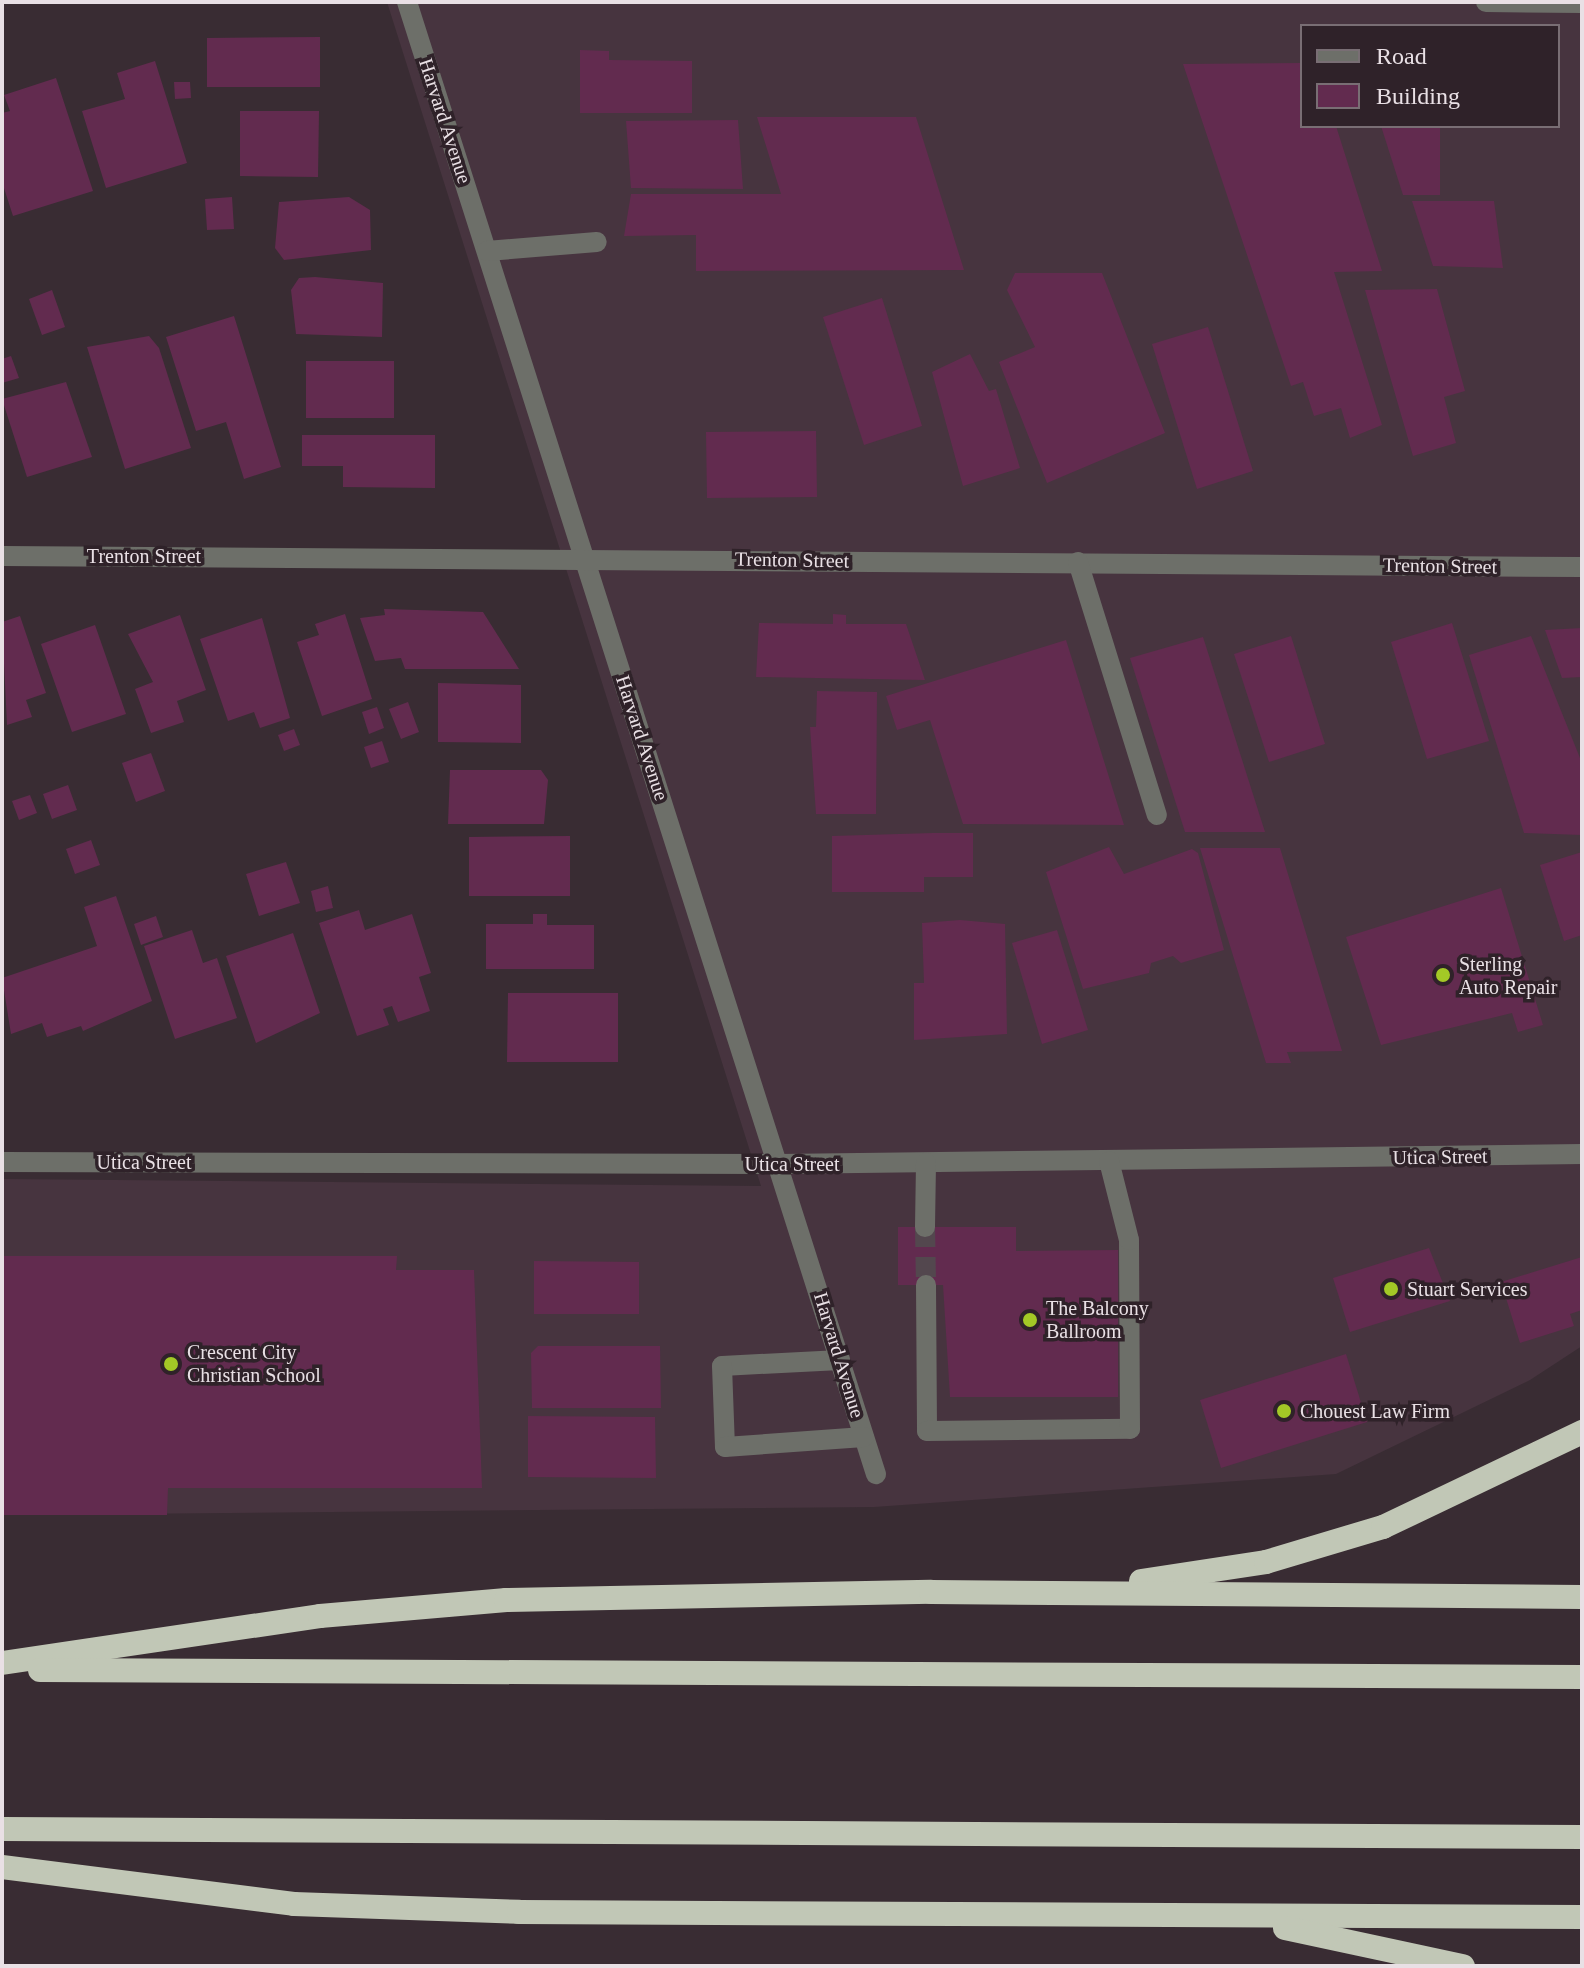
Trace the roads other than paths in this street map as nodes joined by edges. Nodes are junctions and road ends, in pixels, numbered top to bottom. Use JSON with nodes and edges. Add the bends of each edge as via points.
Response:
{"nodes":[{"id":1,"x":407,"y":2,"type":"edge"},
{"id":2,"x":1486,"y":2,"type":"edge"},
{"id":3,"x":1580,"y":2,"type":"edge"},
{"id":4,"x":1582,"y":13,"type":"edge"},
{"id":5,"x":597,"y":242,"type":"dead end"},
{"id":6,"x":487,"y":251,"type":"junction"},
{"id":7,"x":2,"y":556,"type":"edge"},
{"id":8,"x":584,"y":558,"type":"junction"},
{"id":9,"x":1078,"y":562,"type":"junction"},
{"id":10,"x":1582,"y":567,"type":"edge"},
{"id":11,"x":1157,"y":815,"type":"dead end"},
{"id":12,"x":1582,"y":1154,"type":"edge"},
{"id":13,"x":1109,"y":1161,"type":"junction"},
{"id":14,"x":2,"y":1162,"type":"edge"},
{"id":15,"x":926,"y":1163,"type":"junction"},
{"id":16,"x":779,"y":1164,"type":"junction"},
{"id":17,"x":925,"y":1227,"type":"tunnel mouth"},
{"id":18,"x":926,"y":1285,"type":"tunnel mouth"},
{"id":19,"x":840,"y":1360,"type":"junction"},
{"id":20,"x":1582,"y":1432,"type":"edge"},
{"id":21,"x":864,"y":1437,"type":"junction"},
{"id":22,"x":876,"y":1474,"type":"dead end"},
{"id":23,"x":931,"y":1592,"type":"junction"},
{"id":24,"x":1582,"y":1597,"type":"edge"},
{"id":25,"x":2,"y":1663,"type":"edge"},
{"id":26,"x":2,"y":1669,"type":"edge"},
{"id":27,"x":1582,"y":1677,"type":"edge"},
{"id":28,"x":2,"y":1829,"type":"edge"},
{"id":29,"x":1582,"y":1837,"type":"edge"},
{"id":30,"x":2,"y":1867,"type":"edge"},
{"id":31,"x":1163,"y":1915,"type":"junction"},
{"id":32,"x":1582,"y":1917,"type":"edge"},
{"id":33,"x":1463,"y":1966,"type":"edge"}],
"edges":[{"from":1,"to":6,"type":"street","name":"Harvard Avenue"},
{"from":2,"to":3,"type":"street"},
{"from":3,"to":4,"type":"street"},
{"from":5,"to":6,"type":"street"},
{"from":6,"to":8,"type":"street","name":"Harvard Avenue"},
{"from":7,"to":8,"type":"street","name":"Trenton Street"},
{"from":8,"to":9,"type":"street","name":"Trenton Street"},
{"from":8,"to":16,"type":"street","name":"Harvard Avenue"},
{"from":9,"to":10,"type":"street","name":"Trenton Street"},
{"from":9,"to":11,"type":"street"},
{"from":12,"to":13,"type":"street","name":"Utica Street"},
{"from":13,"to":15,"type":"street","name":"Utica Street"},
{"from":13,"to":18,"type":"street","via":[[1129,1240],[1130,1429],[927,1431]]},
{"from":14,"to":16,"type":"street","name":"Utica Street"},
{"from":15,"to":16,"type":"street","name":"Utica Street"},
{"from":15,"to":17,"type":"street"},
{"from":16,"to":19,"type":"street","name":"Harvard Avenue"},
{"from":19,"to":21,"type":"street","name":"Harvard Avenue"},
{"from":19,"to":21,"type":"street","via":[[722,1366],[725,1447]]},
{"from":20,"to":23,"type":"highway","via":[[1546,1455],[1383,1527],[1266,1562],[1116,1584]]},
{"from":21,"to":22,"type":"street","name":"Harvard Avenue"},
{"from":23,"to":24,"type":"highway"},
{"from":23,"to":25,"type":"highway","via":[[406,1606]]},
{"from":26,"to":27,"type":"highway"},
{"from":28,"to":29,"type":"highway"},
{"from":30,"to":31,"type":"highway","via":[[294,1904]]},
{"from":31,"to":32,"type":"highway"},
{"from":31,"to":33,"type":"highway","via":[[1360,1940]]}]}
